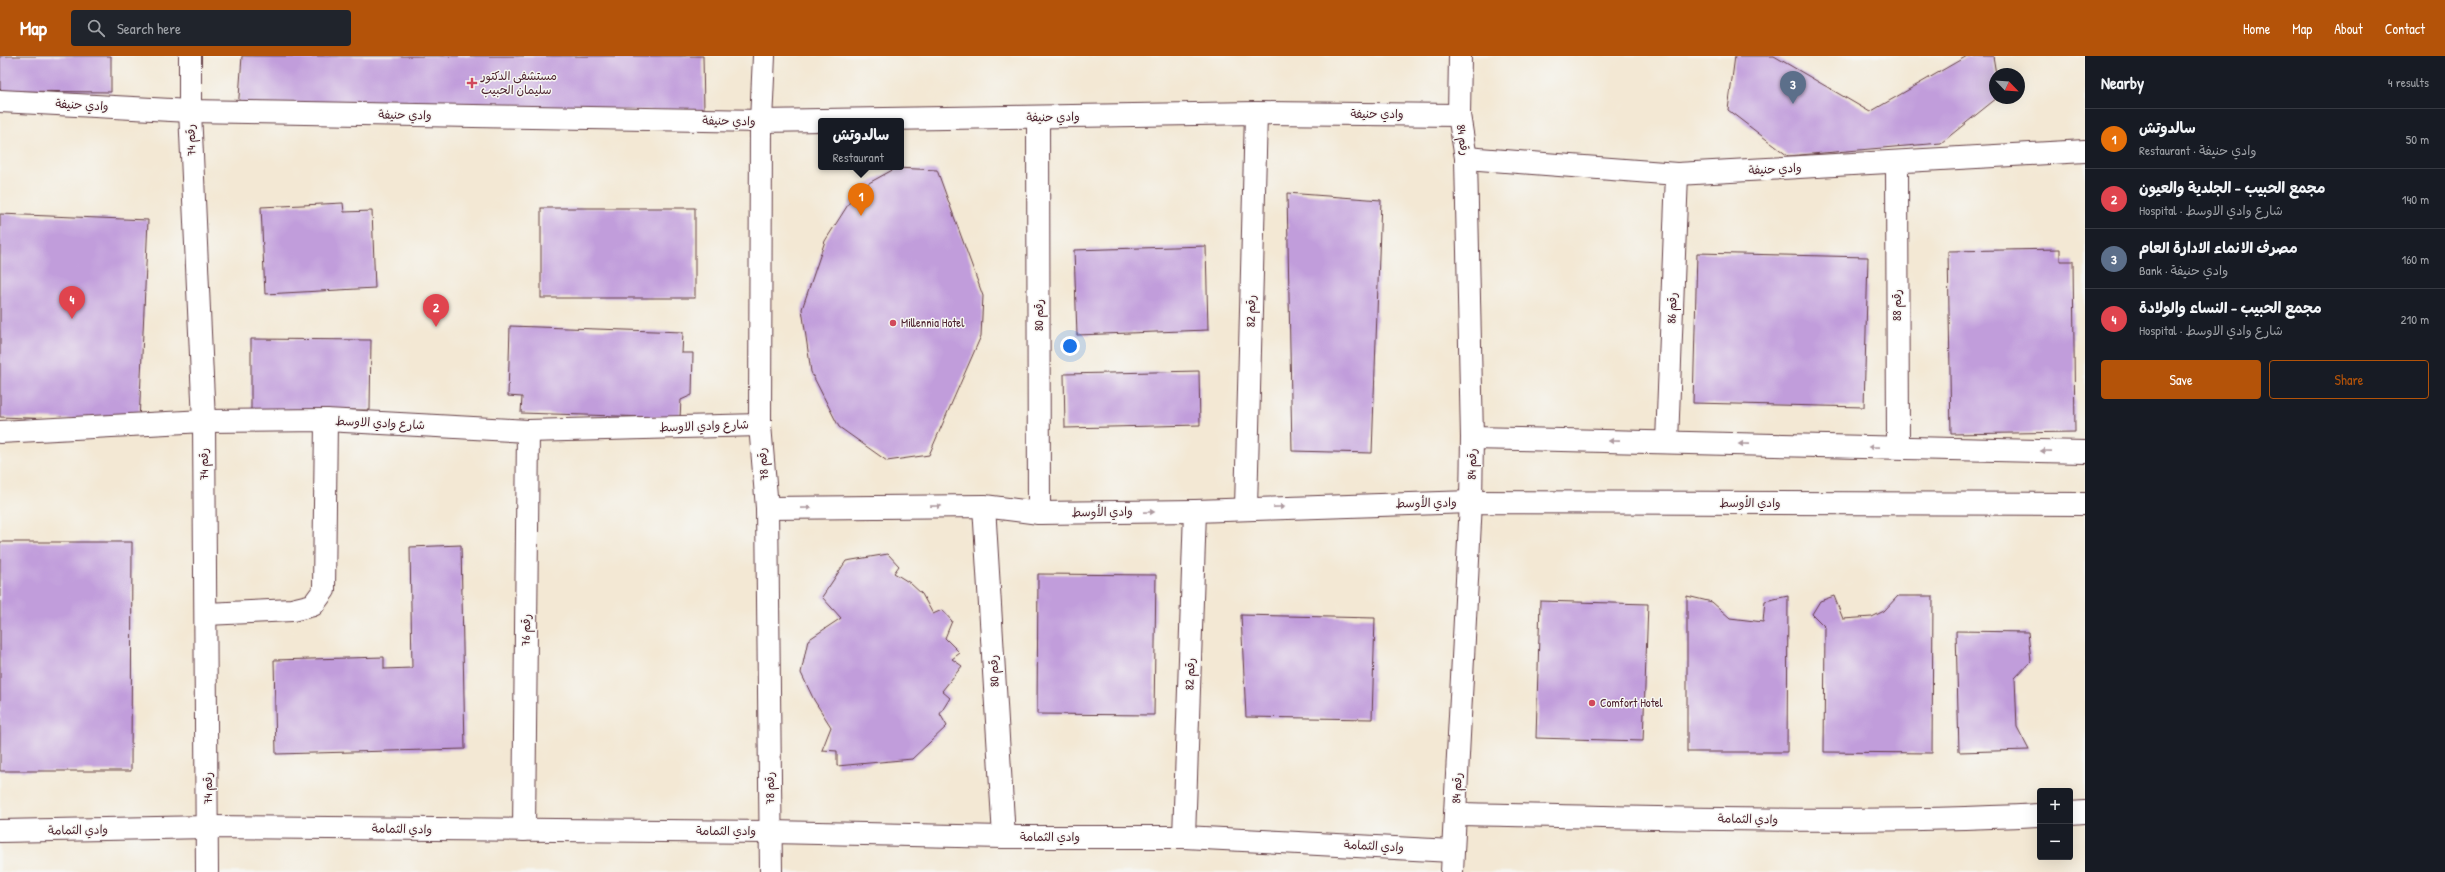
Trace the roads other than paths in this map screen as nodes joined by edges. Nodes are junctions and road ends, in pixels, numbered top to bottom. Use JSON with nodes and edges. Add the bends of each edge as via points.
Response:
{"nodes":[{"id":1,"x":190,"y":56,"type":"edge"},
{"id":2,"x":764,"y":56,"type":"edge"},
{"id":3,"x":1460,"y":56,"type":"edge"},
{"id":4,"x":0,"y":101,"type":"edge"},
{"id":5,"x":190,"y":111,"type":"junction"},
{"id":6,"x":1256,"y":114,"type":"junction"},
{"id":7,"x":1459,"y":115,"type":"junction"},
{"id":8,"x":1038,"y":117,"type":"junction"},
{"id":9,"x":904,"y":119,"type":"edge"},
{"id":10,"x":818,"y":120,"type":"edge"},
{"id":11,"x":761,"y":121,"type":"junction"},
{"id":12,"x":2085,"y":151,"type":"edge"},
{"id":13,"x":1466,"y":158,"type":"junction"},
{"id":14,"x":1896,"y":163,"type":"junction"},
{"id":15,"x":1677,"y":174,"type":"junction"},
{"id":16,"x":326,"y":420,"type":"junction"},
{"id":17,"x":204,"y":421,"type":"junction"},
{"id":18,"x":760,"y":424,"type":"junction"},
{"id":19,"x":528,"y":431,"type":"junction"},
{"id":20,"x":0,"y":432,"type":"edge"},
{"id":21,"x":1472,"y":438,"type":"junction"},
{"id":22,"x":1667,"y":442,"type":"junction"},
{"id":23,"x":1898,"y":447,"type":"junction"},
{"id":24,"x":2085,"y":452,"type":"edge"},
{"id":25,"x":1471,"y":502,"type":"junction"},
{"id":26,"x":2085,"y":504,"type":"edge"},
{"id":27,"x":984,"y":506,"type":"junction"},
{"id":28,"x":767,"y":508,"type":"junction"},
{"id":29,"x":1246,"y":508,"type":"junction"},
{"id":30,"x":1195,"y":511,"type":"junction"},
{"id":31,"x":1039,"y":513,"type":"junction"},
{"id":32,"x":206,"y":614,"type":"junction"},
{"id":33,"x":2085,"y":812,"type":"edge"},
{"id":34,"x":2073,"y":813,"type":"edge"},
{"id":35,"x":1456,"y":814,"type":"junction"},
{"id":36,"x":2037,"y":815,"type":"edge"},
{"id":37,"x":208,"y":827,"type":"junction"},
{"id":38,"x":524,"y":830,"type":"junction"},
{"id":39,"x":0,"y":832,"type":"edge"},
{"id":40,"x":771,"y":832,"type":"junction"},
{"id":41,"x":1004,"y":837,"type":"junction"},
{"id":42,"x":1184,"y":837,"type":"junction"},
{"id":43,"x":1452,"y":850,"type":"junction"},
{"id":44,"x":207,"y":872,"type":"edge"},
{"id":45,"x":771,"y":872,"type":"edge"},
{"id":46,"x":1452,"y":872,"type":"edge"}],
"edges":[{"from":1,"to":5,"type":"street","name":"رقم 74"},
{"from":2,"to":11,"type":"street","name":"رقم 78"},
{"from":3,"to":7,"type":"street","name":"رقم 84"},
{"from":4,"to":5,"type":"street","name":"وادي حنيفة"},
{"from":5,"to":11,"type":"street","name":"وادي حنيفة"},
{"from":5,"to":17,"type":"street","name":"رقم 74"},
{"from":6,"to":7,"type":"street","name":"وادي حنيفة"},
{"from":6,"to":8,"type":"street","name":"وادي حنيفة"},
{"from":6,"to":29,"type":"street","name":"رقم 82"},
{"from":7,"to":13,"type":"street","name":"رقم 84"},
{"from":8,"to":9,"type":"street","name":"وادي حنيفة"},
{"from":8,"to":31,"type":"street","name":"رقم 80"},
{"from":10,"to":11,"type":"street","name":"وادي حنيفة"},
{"from":11,"to":18,"type":"street","name":"رقم 78"},
{"from":12,"to":14,"type":"street","name":"وادي حنيفة"},
{"from":13,"to":15,"type":"street","name":"وادي حنيفة"},
{"from":13,"to":21,"type":"street","name":"رقم 84"},
{"from":14,"to":15,"type":"street","name":"وادي حنيفة"},
{"from":14,"to":23,"type":"street","name":"رقم 88"},
{"from":15,"to":22,"type":"street","name":"رقم 86"},
{"from":16,"to":17,"type":"street","name":"شارع وادي الاوسط"},
{"from":16,"to":19,"type":"street","name":"شارع وادي الاوسط"},
{"from":16,"to":32,"type":"street","via":[[324,590],[313,605],[292,610]]},
{"from":17,"to":20,"type":"street","name":"شارع وادي الاوسط"},
{"from":17,"to":32,"type":"street","name":"رقم 74"},
{"from":18,"to":19,"type":"street","name":"شارع وادي الاوسط"},
{"from":18,"to":28,"type":"street","name":"رقم 78"},
{"from":19,"to":38,"type":"street","name":"رقم 76"},
{"from":22,"to":21,"type":"street","one_way":true},
{"from":21,"to":25,"type":"street","name":"رقم 84"},
{"from":23,"to":22,"type":"street","one_way":true},
{"from":24,"to":23,"type":"street","one_way":true},
{"from":25,"to":26,"type":"street","name":"وادي الأوسط"},
{"from":29,"to":25,"type":"street","name":"وادي الأوسط","one_way":true},
{"from":25,"to":35,"type":"street","name":"رقم 84"},
{"from":28,"to":27,"type":"street","name":"وادي الأوسط","one_way":true},
{"from":27,"to":31,"type":"street","name":"وادي الأوسط"},
{"from":27,"to":41,"type":"street","name":"رقم 80"},
{"from":28,"to":40,"type":"street","name":"رقم 78"},
{"from":29,"to":30,"type":"street","name":"وادي الأوسط"},
{"from":31,"to":30,"type":"street","name":"وادي الأوسط","one_way":true},
{"from":30,"to":42,"type":"street","name":"رقم 82"},
{"from":32,"to":37,"type":"street","name":"رقم 74"},
{"from":33,"to":34,"type":"street"},
{"from":35,"to":36,"type":"street","name":"وادي الثمامة","via":[[1796,820],[1968,819]]},
{"from":35,"to":43,"type":"street","name":"رقم 84"},
{"from":37,"to":38,"type":"street","name":"وادي الثمامة"},
{"from":37,"to":39,"type":"street","name":"وادي الثمامة"},
{"from":37,"to":44,"type":"street","name":"رقم 74"},
{"from":38,"to":40,"type":"street","name":"وادي الثمامة"},
{"from":40,"to":41,"type":"street","name":"وادي الثمامة"},
{"from":40,"to":45,"type":"street","name":"رقم 78"},
{"from":41,"to":42,"type":"street","name":"وادي الثمامة"},
{"from":42,"to":43,"type":"street","name":"وادي الثمامة"},
{"from":43,"to":46,"type":"street","name":"رقم 84"}]}
